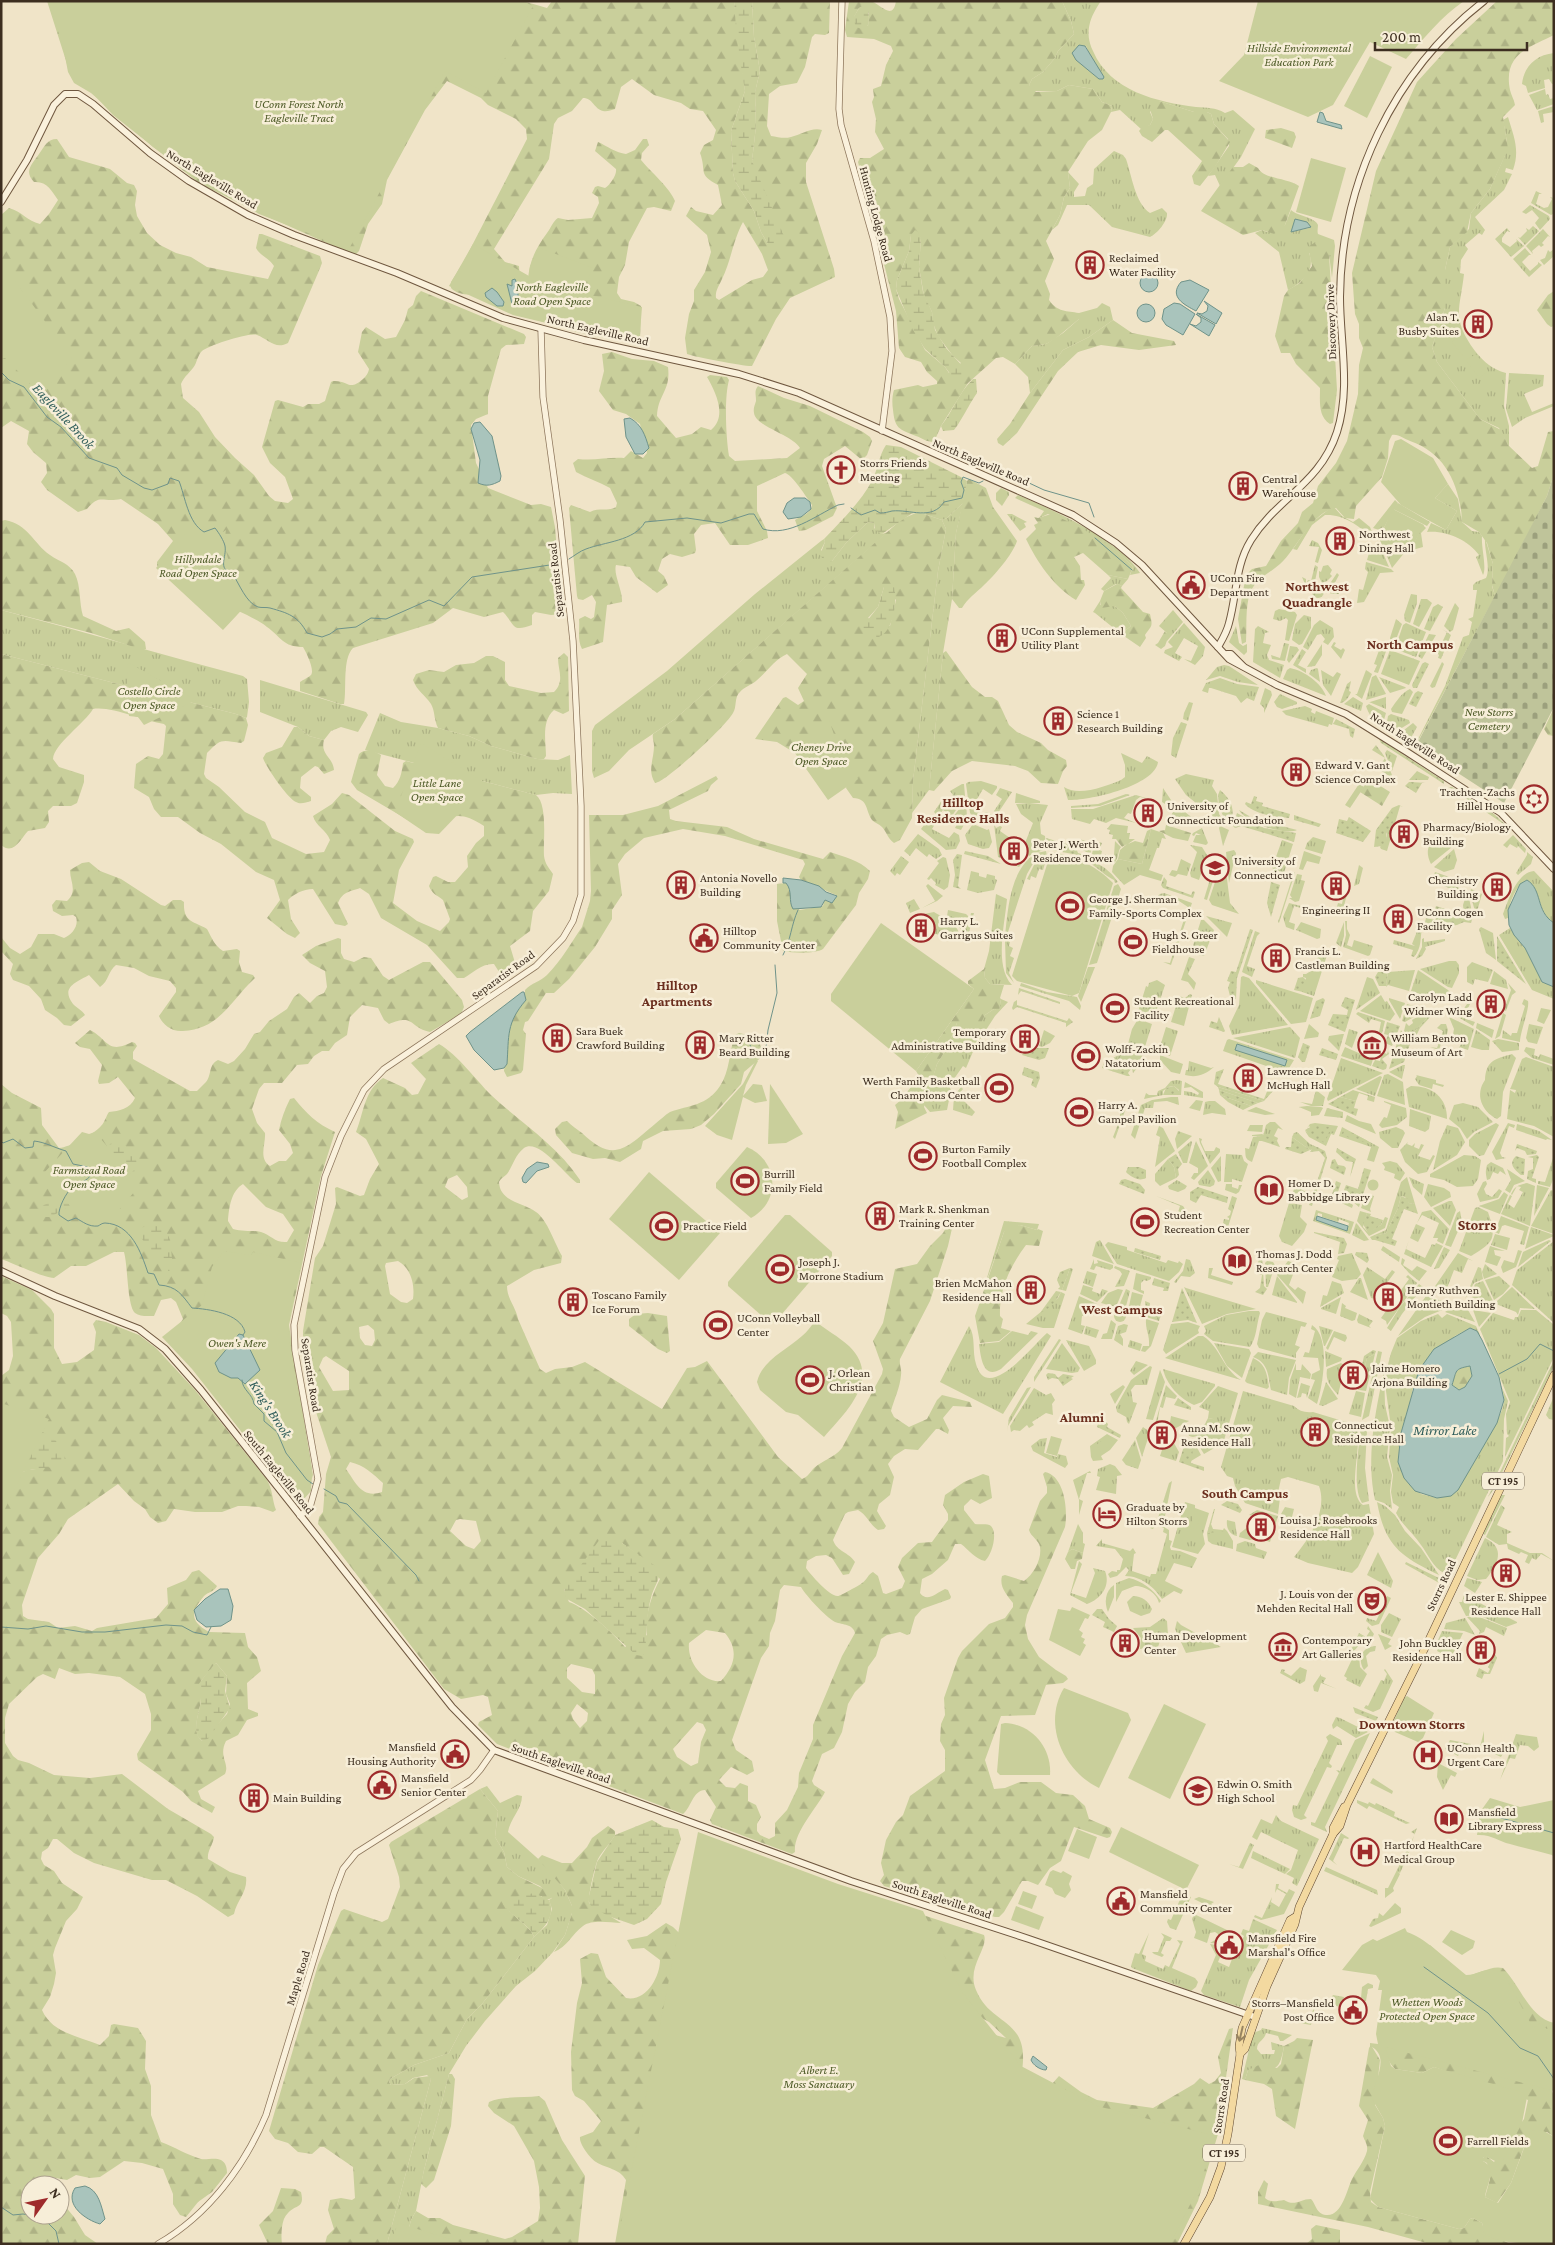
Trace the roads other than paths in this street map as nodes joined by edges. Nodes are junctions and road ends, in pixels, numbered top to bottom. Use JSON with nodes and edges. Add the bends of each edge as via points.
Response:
{"nodes":[{"id":1,"x":842,"y":1,"type":"edge"},
{"id":2,"x":1484,"y":1,"type":"edge"},
{"id":3,"x":1,"y":202,"type":"edge"},
{"id":4,"x":542,"y":329,"type":"junction"},
{"id":5,"x":882,"y":431,"type":"junction"},
{"id":6,"x":1218,"y":647,"type":"junction"},
{"id":7,"x":1554,"y":869,"type":"edge"},
{"id":8,"x":1,"y":1271,"type":"edge"},
{"id":9,"x":1554,"y":1375,"type":"edge"},
{"id":10,"x":300,"y":1516,"type":"junction"},
{"id":11,"x":494,"y":1750,"type":"junction"},
{"id":12,"x":1251,"y":2016,"type":"junction"},
{"id":13,"x":158,"y":2244,"type":"edge"},
{"id":14,"x":1184,"y":2244,"type":"edge"}],
"edges":[{"from":1,"to":5,"type":"street","name":"Hunting Lodge Road","via":[[841,125],[874,241],[891,325],[892,351]]},
{"from":2,"to":6,"type":"main road","name":"Discovery Drive","via":[[1436,45],[1408,82],[1367,157],[1350,213],[1341,266],[1340,312],[1345,382],[1337,433],[1318,470],[1266,520],[1247,547],[1237,575],[1229,623]]},
{"from":3,"to":4,"type":"main road","name":"North Eagleville Road","via":[[54,105],[65,94],[78,94],[189,181],[248,215],[397,273],[495,316]]},
{"from":4,"to":5,"type":"main road","name":"North Eagleville Road","via":[[739,374],[799,393]]},
{"from":4,"to":10,"type":"street","name":"Separatist Road","via":[[543,397],[573,641],[581,806],[581,895],[573,921],[546,957],[384,1068],[364,1090],[341,1136],[322,1187],[294,1324],[295,1350],[318,1479],[310,1507]]},
{"from":5,"to":6,"type":"main road","name":"North Eagleville Road","via":[[1055,506],[1090,525],[1142,565]]},
{"from":6,"to":7,"type":"main road","name":"North Eagleville Road","via":[[1277,685],[1346,714],[1501,813]]},
{"from":8,"to":10,"type":"main road","name":"South Eagleville Road","via":[[55,1296],[125,1322],[152,1337],[201,1390]]},
{"from":9,"to":12,"type":"main road","name":"Storrs Road","number":"CT 195","via":[[1347,1804],[1340,1826],[1333,1834]]},
{"from":10,"to":11,"type":"main road","name":"South Eagleville Road","via":[[452,1708]]},
{"from":11,"to":12,"type":"main road","name":"South Eagleville Road","via":[[850,1881]]},
{"from":11,"to":13,"type":"street","name":"Maple Road","via":[[471,1780],[373,1841],[356,1853],[343,1869],[269,2106],[252,2145],[236,2172],[194,2218]]},
{"from":12,"to":14,"type":"main road","name":"Storrs Road","number":"CT 195","via":[[1240,2037],[1221,2167],[1210,2197]]}]}
